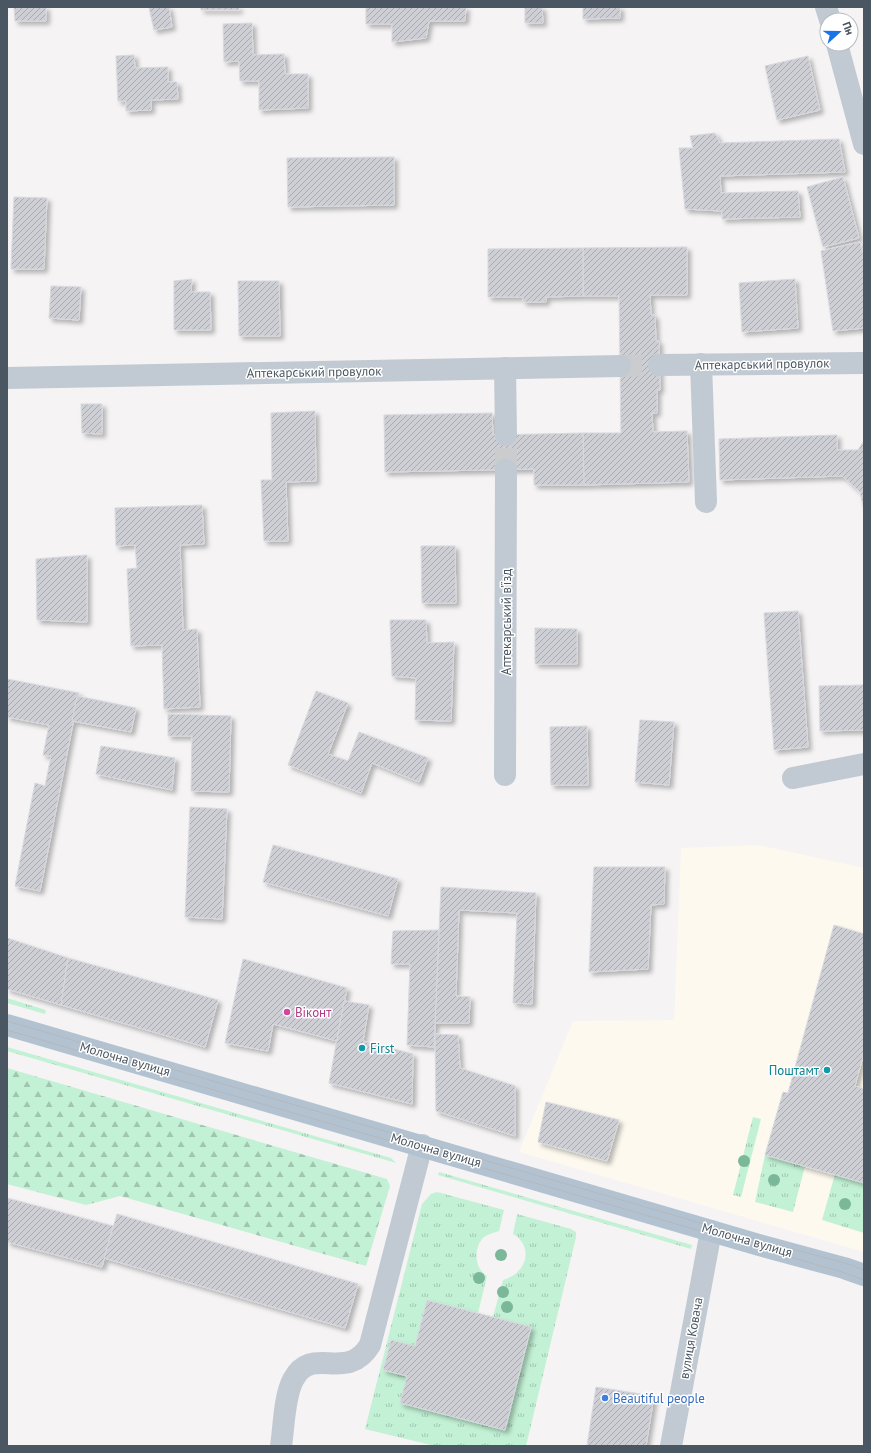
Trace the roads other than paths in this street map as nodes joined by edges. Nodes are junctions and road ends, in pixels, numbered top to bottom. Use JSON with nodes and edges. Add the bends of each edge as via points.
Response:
{"nodes":[{"id":1,"x":839,"y":52,"type":"edge"},
{"id":2,"x":864,"y":144,"type":"edge"},
{"id":3,"x":864,"y":363,"type":"edge"},
{"id":4,"x":701,"y":364,"type":"junction"},
{"id":5,"x":660,"y":365,"type":"tunnel mouth"},
{"id":6,"x":620,"y":366,"type":"tunnel mouth"},
{"id":7,"x":505,"y":368,"type":"junction"},
{"id":8,"x":7,"y":378,"type":"edge"},
{"id":9,"x":506,"y":435,"type":"tunnel mouth"},
{"id":10,"x":506,"y":470,"type":"tunnel mouth"},
{"id":11,"x":706,"y":502,"type":"dead end"},
{"id":12,"x":864,"y":764,"type":"edge"},
{"id":13,"x":505,"y":775,"type":"dead end"},
{"id":14,"x":793,"y":778,"type":"dead end"},
{"id":15,"x":7,"y":1025,"type":"edge"},
{"id":16,"x":422,"y":1146,"type":"junction"},
{"id":17,"x":711,"y":1230,"type":"junction"},
{"id":18,"x":864,"y":1275,"type":"edge"},
{"id":19,"x":280,"y":1446,"type":"edge"},
{"id":20,"x":671,"y":1446,"type":"edge"}],
"edges":[{"from":1,"to":2,"type":"street"},
{"from":3,"to":4,"type":"street","name":"Аптекарський провулок"},
{"from":4,"to":5,"type":"street","name":"Аптекарський провулок"},
{"from":4,"to":11,"type":"street"},
{"from":6,"to":7,"type":"street","name":"Аптекарський провулок"},
{"from":7,"to":8,"type":"street","name":"Аптекарський провулок"},
{"from":7,"to":9,"type":"street"},
{"from":10,"to":13,"type":"street","name":"Аптекарський в’їзд"},
{"from":12,"to":14,"type":"street"},
{"from":15,"to":16,"type":"main road","name":"Молочна вулиця"},
{"from":16,"to":17,"type":"main road","name":"Молочна вулиця"},
{"from":16,"to":19,"type":"street","via":[[370,1345],[364,1354],[351,1362],[312,1363],[300,1370],[290,1387]]},
{"from":17,"to":18,"type":"main road","name":"Молочна вулиця"},
{"from":17,"to":20,"type":"street","name":"вулиця Ковача"}]}
